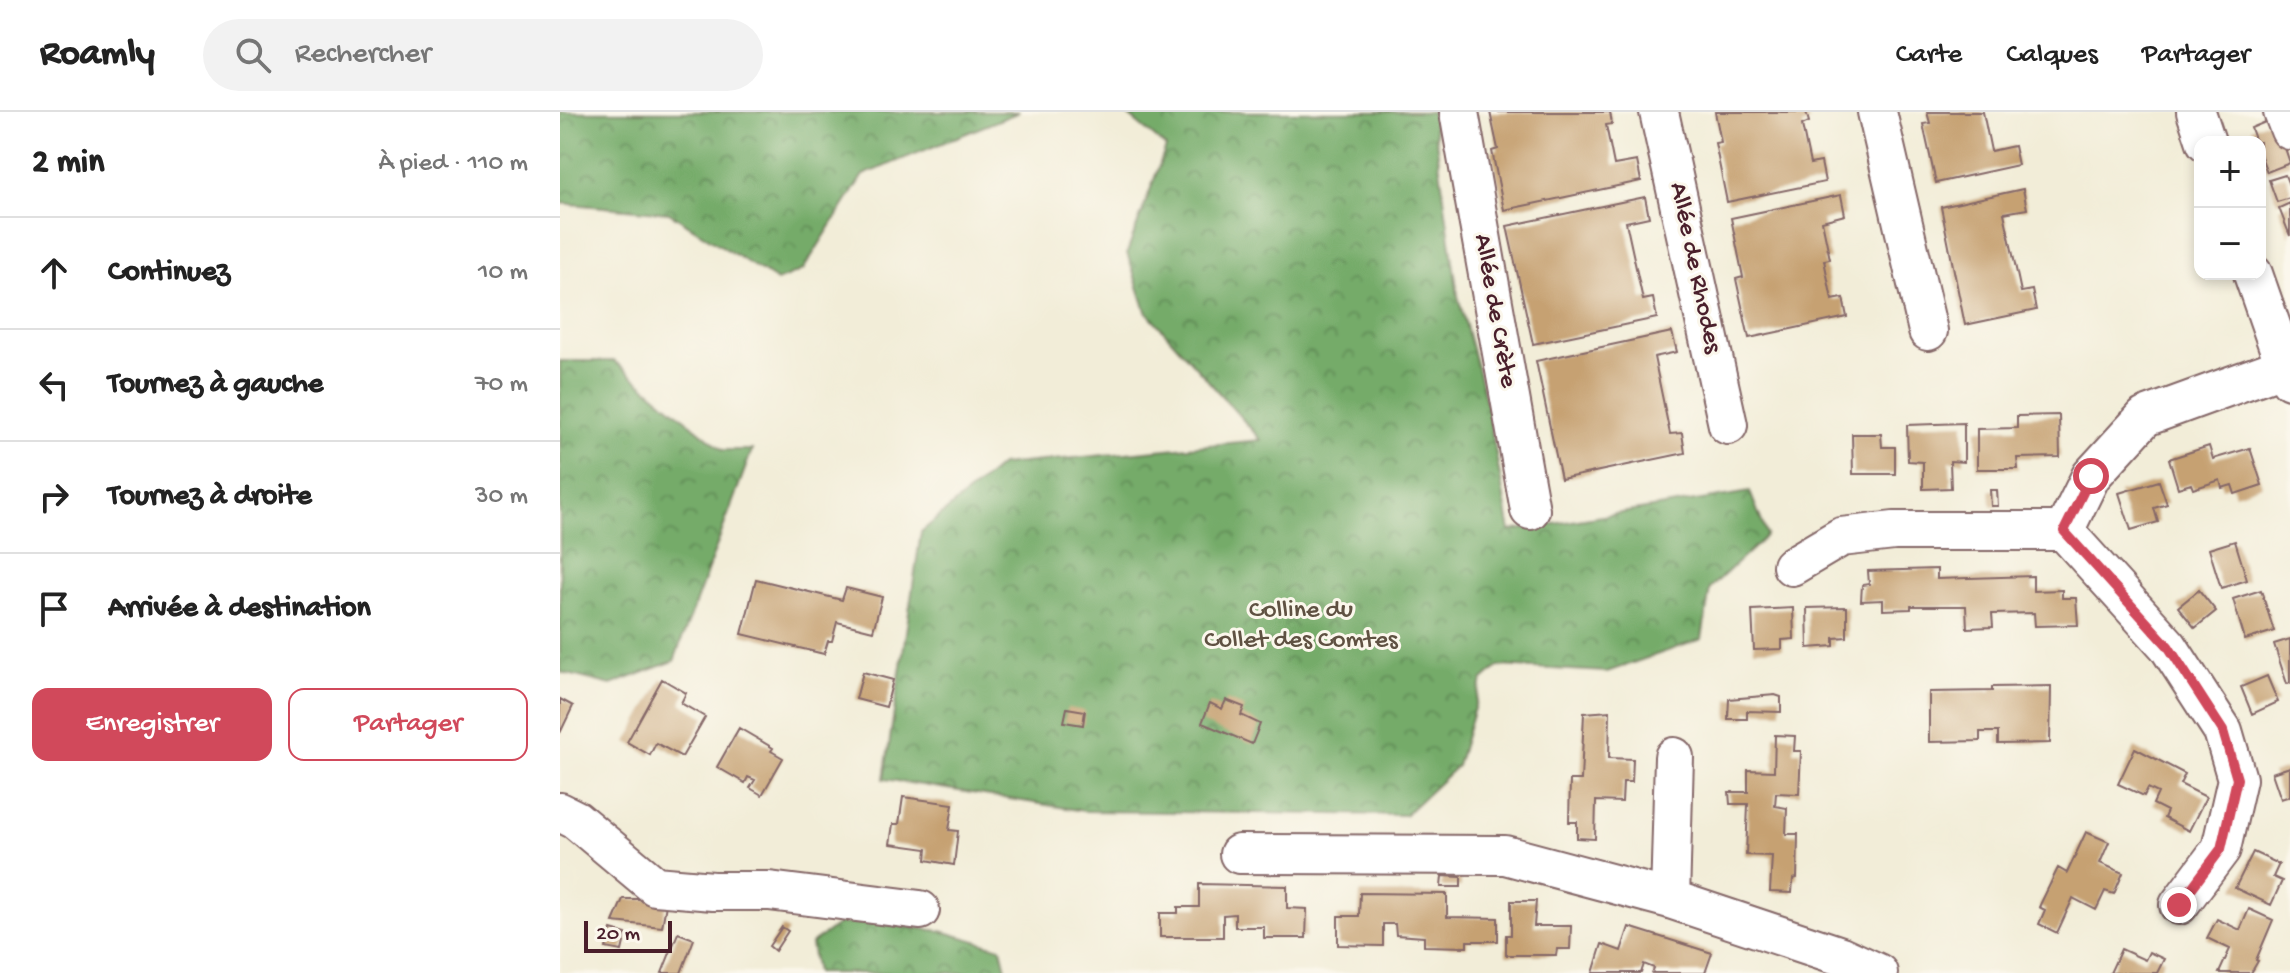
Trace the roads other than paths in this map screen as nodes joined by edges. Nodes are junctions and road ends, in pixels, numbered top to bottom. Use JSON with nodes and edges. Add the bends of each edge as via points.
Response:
{"nodes":[{"id":1,"x":1459,"y":112,"type":"edge"},
{"id":2,"x":1659,"y":112,"type":"edge"},
{"id":3,"x":1877,"y":112,"type":"edge"},
{"id":4,"x":2196,"y":112,"type":"edge"},
{"id":5,"x":2283,"y":112,"type":"edge"},
{"id":6,"x":2290,"y":130,"type":"edge"},
{"id":7,"x":2204,"y":136,"type":"edge"},
{"id":8,"x":2255,"y":280,"type":"edge"},
{"id":9,"x":1928,"y":331,"type":"dead end"},
{"id":10,"x":2288,"y":373,"type":"edge"},
{"id":11,"x":1728,"y":425,"type":"dead end"},
{"id":12,"x":1530,"y":510,"type":"dead end"},
{"id":13,"x":2064,"y":531,"type":"junction"},
{"id":14,"x":1792,"y":566,"type":"dead end"},
{"id":15,"x":1674,"y":757,"type":"dead end"},
{"id":16,"x":560,"y":812,"type":"edge"},
{"id":17,"x":1239,"y":854,"type":"dead end"},
{"id":18,"x":1670,"y":899,"type":"junction"},
{"id":19,"x":2179,"y":905,"type":"dead end"},
{"id":20,"x":920,"y":910,"type":"dead end"},
{"id":21,"x":1878,"y":973,"type":"edge"}],
"edges":[{"from":1,"to":12,"type":"street","name":"Allée de Crète"},
{"from":2,"to":11,"type":"street","name":"Allée de Rhodes"},
{"from":3,"to":9,"type":"street"},
{"from":4,"to":7,"type":"street"},
{"from":5,"to":6,"type":"street"},
{"from":8,"to":10,"type":"street"},
{"from":10,"to":13,"type":"street","via":[[2145,417],[2091,476]]},
{"from":13,"to":14,"type":"street","via":[[1894,531],[1841,537]]},
{"from":13,"to":19,"type":"street","via":[[2168,646],[2223,731],[2237,779],[2221,849]]},
{"from":15,"to":18,"type":"street"},
{"from":16,"to":20,"type":"street","via":[[655,886],[769,891]]},
{"from":17,"to":18,"type":"street","via":[[1505,855]]},
{"from":18,"to":21,"type":"street"}]}
